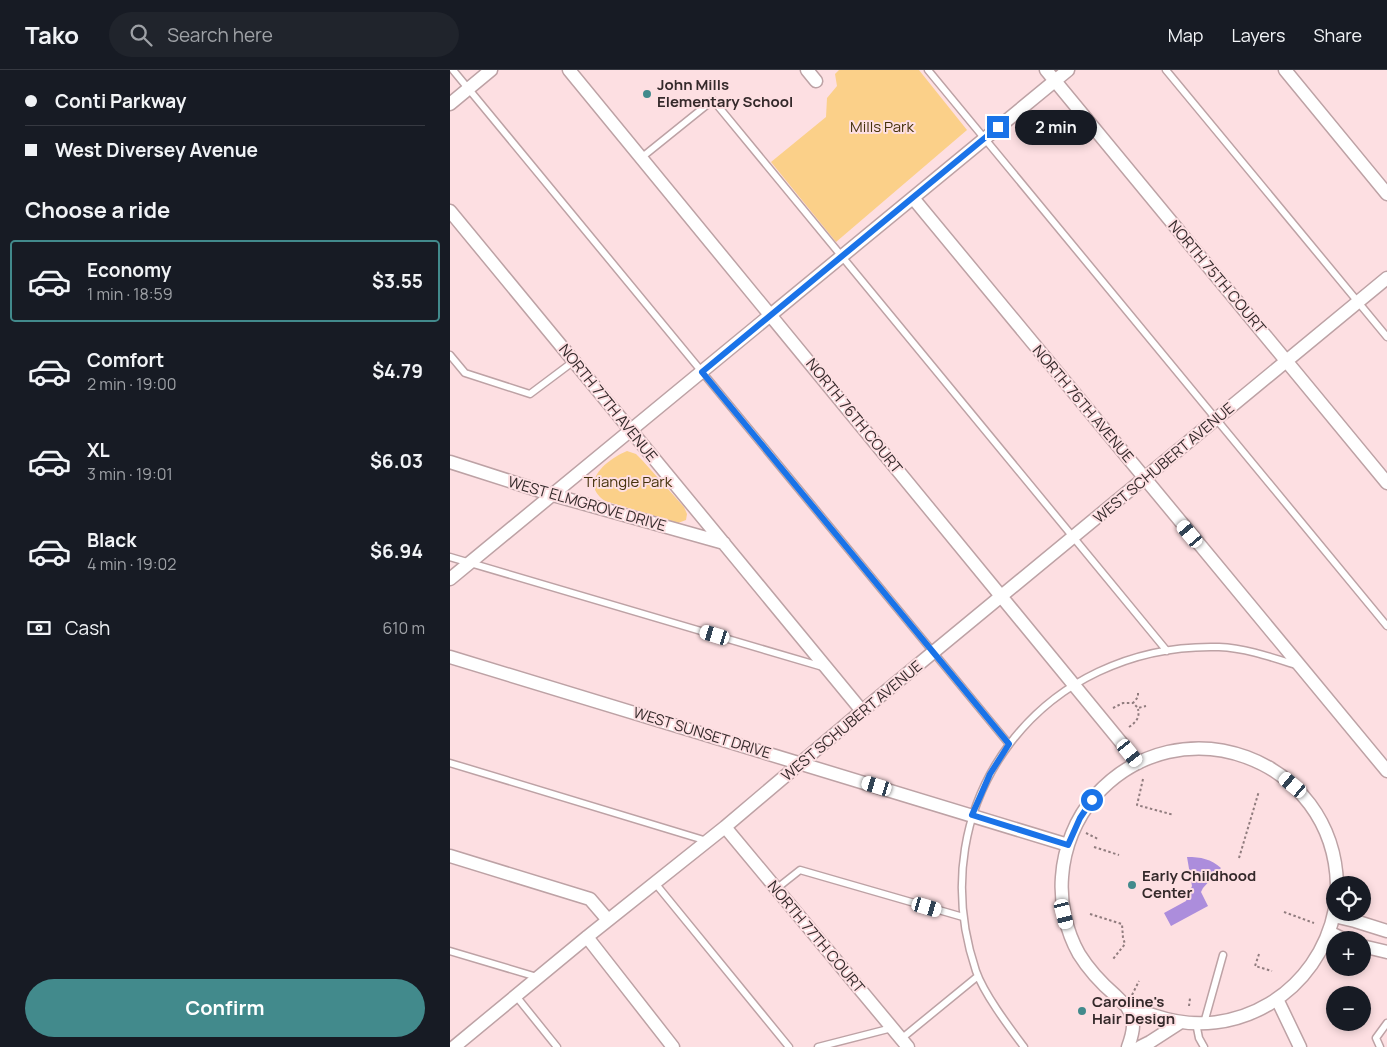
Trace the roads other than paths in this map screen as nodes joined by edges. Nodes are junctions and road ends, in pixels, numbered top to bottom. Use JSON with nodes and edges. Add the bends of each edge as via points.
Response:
{"nodes":[{"id":1,"x":453,"y":70,"type":"edge"},
{"id":2,"x":491,"y":70,"type":"edge"},
{"id":3,"x":569,"y":70,"type":"edge"},
{"id":4,"x":807,"y":70,"type":"edge"},
{"id":5,"x":928,"y":70,"type":"edge"},
{"id":6,"x":1046,"y":70,"type":"edge"},
{"id":7,"x":1068,"y":70,"type":"edge"},
{"id":8,"x":1166,"y":70,"type":"edge"},
{"id":9,"x":1285,"y":70,"type":"edge"},
{"id":10,"x":816,"y":81,"type":"dead end"},
{"id":11,"x":1055,"y":81,"type":"junction"},
{"id":12,"x":468,"y":89,"type":"junction"},
{"id":13,"x":450,"y":104,"type":"edge"},
{"id":14,"x":984,"y":139,"type":"junction"},
{"id":15,"x":642,"y":158,"type":"junction"},
{"id":16,"x":1387,"y":194,"type":"edge"},
{"id":17,"x":913,"y":198,"type":"junction"},
{"id":18,"x":450,"y":211,"type":"edge"},
{"id":19,"x":842,"y":256,"type":"junction"},
{"id":20,"x":1387,"y":278,"type":"edge"},
{"id":21,"x":1358,"y":302,"type":"junction"},
{"id":22,"x":771,"y":315,"type":"junction"},
{"id":23,"x":1387,"y":337,"type":"edge"},
{"id":24,"x":450,"y":355,"type":"edge"},
{"id":25,"x":574,"y":361,"type":"junction"},
{"id":26,"x":1286,"y":361,"type":"junction"},
{"id":27,"x":702,"y":372,"type":"junction"},
{"id":28,"x":1216,"y":420,"type":"junction"},
{"id":29,"x":631,"y":430,"type":"junction"},
{"id":30,"x":450,"y":462,"type":"edge"},
{"id":31,"x":1145,"y":479,"type":"junction"},
{"id":32,"x":1387,"y":483,"type":"edge"},
{"id":33,"x":553,"y":495,"type":"junction"},
{"id":34,"x":1074,"y":537,"type":"junction"},
{"id":35,"x":724,"y":544,"type":"junction"},
{"id":36,"x":450,"y":557,"type":"edge"},
{"id":37,"x":470,"y":563,"type":"junction"},
{"id":38,"x":450,"y":580,"type":"edge"},
{"id":39,"x":1002,"y":596,"type":"junction"},
{"id":40,"x":1387,"y":626,"type":"edge"},
{"id":41,"x":1167,"y":651,"type":"junction"},
{"id":42,"x":933,"y":653,"type":"junction"},
{"id":43,"x":450,"y":657,"type":"edge"},
{"id":44,"x":1300,"y":666,"type":"junction"},
{"id":45,"x":827,"y":669,"type":"junction"},
{"id":46,"x":1075,"y":684,"type":"junction"},
{"id":47,"x":862,"y":711,"type":"junction"},
{"id":48,"x":1009,"y":744,"type":"junction"},
{"id":49,"x":1382,"y":755,"type":"edge"},
{"id":50,"x":450,"y":763,"type":"edge"},
{"id":51,"x":801,"y":763,"type":"junction"},
{"id":52,"x":1138,"y":763,"type":"junction"},
{"id":53,"x":1387,"y":771,"type":"edge"},
{"id":54,"x":972,"y":815,"type":"junction"},
{"id":55,"x":725,"y":827,"type":"junction"},
{"id":56,"x":707,"y":841,"type":"junction"},
{"id":57,"x":1068,"y":845,"type":"junction"},
{"id":58,"x":450,"y":856,"type":"edge"},
{"id":59,"x":1336,"y":876,"type":"edge"},
{"id":60,"x":656,"y":882,"type":"junction"},
{"id":61,"x":776,"y":889,"type":"junction"},
{"id":62,"x":963,"y":917,"type":"junction"},
{"id":63,"x":608,"y":920,"type":"junction"},
{"id":64,"x":1355,"y":921,"type":"edge"},
{"id":65,"x":1387,"y":931,"type":"edge"},
{"id":66,"x":587,"y":937,"type":"junction"},
{"id":67,"x":1326,"y":939,"type":"edge"},
{"id":68,"x":1371,"y":948,"type":"edge"},
{"id":69,"x":450,"y":951,"type":"edge"},
{"id":70,"x":1387,"y":952,"type":"edge"},
{"id":71,"x":1223,"y":955,"type":"dead end"},
{"id":72,"x":978,"y":976,"type":"junction"},
{"id":73,"x":538,"y":977,"type":"junction"},
{"id":74,"x":516,"y":996,"type":"junction"},
{"id":75,"x":1277,"y":999,"type":"junction"},
{"id":76,"x":1128,"y":1002,"type":"junction"},
{"id":77,"x":1181,"y":1022,"type":"junction"},
{"id":78,"x":1200,"y":1023,"type":"junction"},
{"id":79,"x":1387,"y":1023,"type":"edge"},
{"id":80,"x":892,"y":1028,"type":"junction"},
{"id":81,"x":904,"y":1043,"type":"edge"},
{"id":82,"x":454,"y":1047,"type":"edge"},
{"id":83,"x":557,"y":1047,"type":"edge"},
{"id":84,"x":673,"y":1047,"type":"edge"},
{"id":85,"x":789,"y":1047,"type":"edge"},
{"id":86,"x":818,"y":1047,"type":"edge"},
{"id":87,"x":1024,"y":1047,"type":"edge"},
{"id":88,"x":1128,"y":1047,"type":"edge"},
{"id":89,"x":1140,"y":1047,"type":"edge"},
{"id":90,"x":1204,"y":1047,"type":"edge"},
{"id":91,"x":1300,"y":1047,"type":"edge"},
{"id":92,"x":1380,"y":1047,"type":"edge"}],
"edges":[{"from":1,"to":12,"type":"lane"},
{"from":2,"to":12,"type":"street"},
{"from":3,"to":15,"type":"street","name":"NORTH 76TH COURT"},
{"from":4,"to":10,"type":"street"},
{"from":5,"to":14,"type":"lane"},
{"from":6,"to":11,"type":"street","name":"NORTH 75TH COURT"},
{"from":7,"to":11,"type":"street"},
{"from":8,"to":21,"type":"lane"},
{"from":9,"to":16,"type":"street"},
{"from":11,"to":14,"type":"street"},
{"from":11,"to":26,"type":"street","name":"NORTH 75TH COURT"},
{"from":12,"to":13,"type":"street"},
{"from":12,"to":27,"type":"lane"},
{"from":14,"to":17,"type":"street"},
{"from":14,"to":28,"type":"lane"},
{"from":15,"to":19,"type":"lane","via":[[714,100]]},
{"from":15,"to":22,"type":"street","name":"NORTH 76TH COURT"},
{"from":17,"to":19,"type":"street"},
{"from":17,"to":31,"type":"street","name":"NORTH 76TH AVENUE"},
{"from":18,"to":25,"type":"street","name":"NORTH 77TH AVENUE"},
{"from":19,"to":22,"type":"street"},
{"from":19,"to":34,"type":"lane"},
{"from":20,"to":21,"type":"street","name":"WEST SCHUBERT AVENUE"},
{"from":21,"to":23,"type":"lane"},
{"from":21,"to":26,"type":"street","name":"WEST SCHUBERT AVENUE"},
{"from":22,"to":27,"type":"street"},
{"from":22,"to":39,"type":"street","name":"NORTH 76TH COURT"},
{"from":24,"to":25,"type":"lane","via":[[465,373],[530,394]]},
{"from":25,"to":29,"type":"street","name":"NORTH 77TH AVENUE"},
{"from":26,"to":28,"type":"street","name":"WEST SCHUBERT AVENUE"},
{"from":26,"to":32,"type":"street","name":"NORTH 75TH COURT"},
{"from":27,"to":29,"type":"street"},
{"from":27,"to":42,"type":"lane"},
{"from":28,"to":31,"type":"street","name":"WEST SCHUBERT AVENUE"},
{"from":28,"to":40,"type":"lane"},
{"from":29,"to":33,"type":"street"},
{"from":29,"to":35,"type":"street","name":"NORTH 77TH AVENUE"},
{"from":30,"to":33,"type":"street","name":"WEST ELMGROVE DRIVE"},
{"from":31,"to":34,"type":"street","name":"WEST SCHUBERT AVENUE"},
{"from":31,"to":44,"type":"street","name":"NORTH 76TH AVENUE"},
{"from":33,"to":35,"type":"street","name":"WEST ELMGROVE DRIVE"},
{"from":33,"to":37,"type":"street"},
{"from":34,"to":39,"type":"street","name":"WEST SCHUBERT AVENUE"},
{"from":34,"to":41,"type":"lane"},
{"from":35,"to":45,"type":"street","name":"NORTH 77TH AVENUE"},
{"from":36,"to":37,"type":"lane"},
{"from":37,"to":38,"type":"street"},
{"from":37,"to":45,"type":"lane"},
{"from":39,"to":42,"type":"street","name":"WEST SCHUBERT AVENUE"},
{"from":39,"to":46,"type":"street","name":"NORTH 76TH COURT"},
{"from":41,"to":44,"type":"lane","via":[[1227,648]]},
{"from":41,"to":46,"type":"lane","via":[[1119,662]]},
{"from":42,"to":47,"type":"street","name":"WEST SCHUBERT AVENUE"},
{"from":42,"to":48,"type":"lane"},
{"from":43,"to":51,"type":"street","name":"WEST SUNSET DRIVE"},
{"from":44,"to":49,"type":"street","name":"NORTH 76TH AVENUE"},
{"from":45,"to":47,"type":"street","name":"NORTH 77TH AVENUE"},
{"from":46,"to":48,"type":"lane","via":[[1044,706]]},
{"from":46,"to":52,"type":"street","name":"NORTH 76TH COURT"},
{"from":47,"to":51,"type":"street","name":"WEST SCHUBERT AVENUE"},
{"from":48,"to":54,"type":"lane","via":[[990,774]]},
{"from":49,"to":53,"type":"street","name":"NORTH 76TH AVENUE"},
{"from":50,"to":56,"type":"lane"},
{"from":51,"to":54,"type":"street","name":"WEST SUNSET DRIVE"},
{"from":51,"to":55,"type":"street","name":"WEST SCHUBERT AVENUE"},
{"from":52,"to":57,"type":"street","via":[[1111,780],[1092,800]]},
{"from":52,"to":59,"type":"street","via":[[1176,750],[1205,748],[1235,752],[1266,765],[1301,792],[1320,819],[1332,849]]},
{"from":54,"to":57,"type":"street","name":"WEST SUNSET DRIVE"},
{"from":54,"to":62,"type":"lane","via":[[961,875]]},
{"from":55,"to":56,"type":"street","name":"WEST SCHUBERT AVENUE"},
{"from":55,"to":61,"type":"street","name":"NORTH 77TH COURT"},
{"from":56,"to":60,"type":"street","name":"WEST SCHUBERT AVENUE"},
{"from":57,"to":76,"type":"street","via":[[1062,890],[1068,926],[1090,970]]},
{"from":58,"to":63,"type":"street","via":[[590,899]]},
{"from":60,"to":63,"type":"street","name":"WEST SCHUBERT AVENUE"},
{"from":60,"to":85,"type":"lane"},
{"from":61,"to":62,"type":"lane","via":[[800,870]]},
{"from":61,"to":80,"type":"street","name":"NORTH 77TH COURT"},
{"from":62,"to":72,"type":"lane"},
{"from":63,"to":66,"type":"street","name":"WEST SCHUBERT AVENUE"},
{"from":64,"to":65,"type":"street"},
{"from":66,"to":73,"type":"street","name":"WEST SCHUBERT AVENUE"},
{"from":66,"to":84,"type":"street"},
{"from":67,"to":75,"type":"street","via":[[1296,984]]},
{"from":68,"to":70,"type":"street"},
{"from":69,"to":73,"type":"lane"},
{"from":71,"to":78,"type":"lane"},
{"from":72,"to":81,"type":"lane"},
{"from":72,"to":87,"type":"lane"},
{"from":73,"to":74,"type":"street","name":"WEST SCHUBERT AVENUE"},
{"from":74,"to":82,"type":"street","name":"WEST SCHUBERT AVENUE"},
{"from":74,"to":83,"type":"lane"},
{"from":75,"to":78,"type":"street","via":[[1246,1015],[1221,1022]]},
{"from":75,"to":91,"type":"street"},
{"from":76,"to":77,"type":"street","via":[[1162,1018]]},
{"from":76,"to":88,"type":"street","via":[[1134,1023]]},
{"from":77,"to":78,"type":"street"},
{"from":77,"to":89,"type":"street"},
{"from":78,"to":90,"type":"lane","via":[[1199,1038]]},
{"from":79,"to":92,"type":"lane","via":[[1376,1038]]},
{"from":80,"to":81,"type":"street","name":"NORTH 77TH COURT"},
{"from":80,"to":86,"type":"lane"}]}
